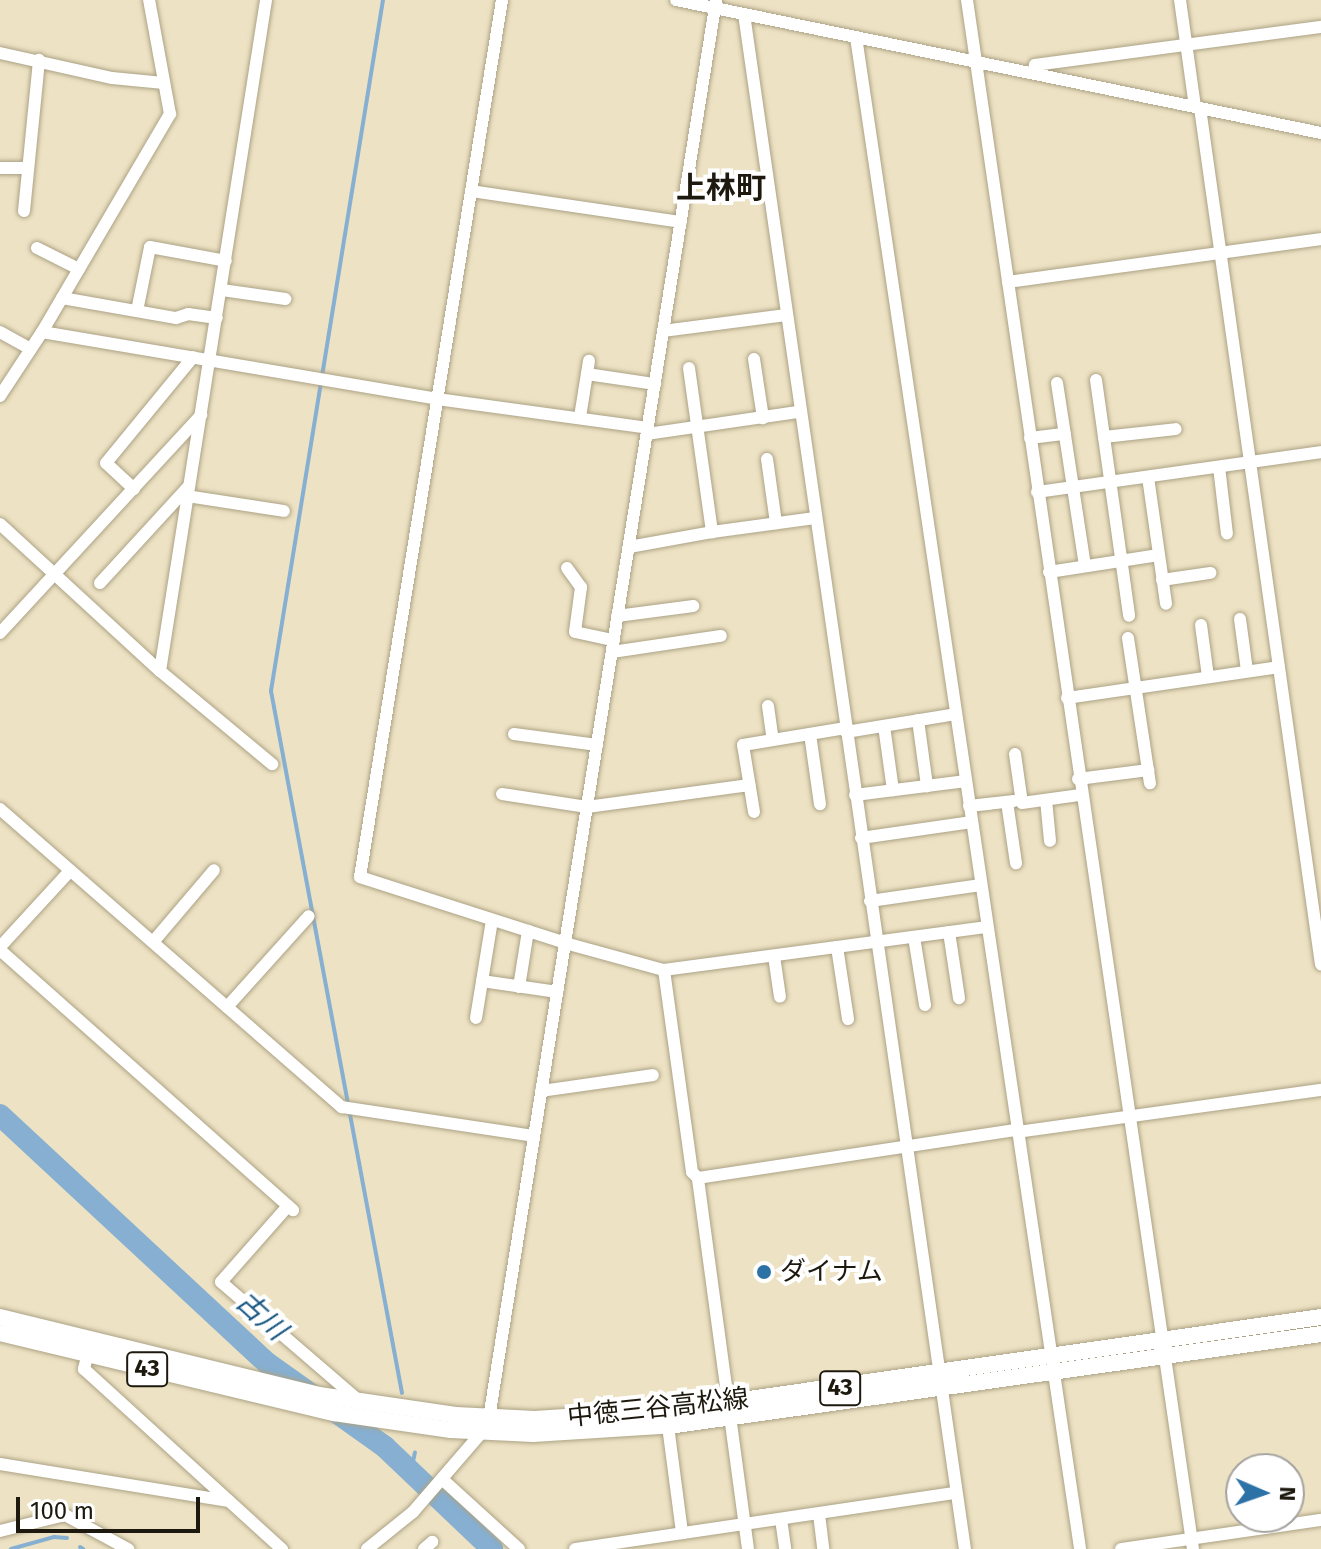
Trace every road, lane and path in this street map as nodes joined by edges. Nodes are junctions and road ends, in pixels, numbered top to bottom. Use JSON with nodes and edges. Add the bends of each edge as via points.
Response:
{"nodes":[{"id":1,"x":149,"y":0,"type":"edge"},
{"id":2,"x":266,"y":0,"type":"edge"},
{"id":3,"x":502,"y":0,"type":"edge"},
{"id":4,"x":676,"y":0,"type":"edge"},
{"id":5,"x":967,"y":0,"type":"edge"},
{"id":6,"x":1180,"y":0,"type":"edge"},
{"id":7,"x":716,"y":4,"type":"edge"},
{"id":8,"x":744,"y":14,"type":"junction"},
{"id":9,"x":1321,"y":27,"type":"edge"},
{"id":10,"x":856,"y":37,"type":"junction"},
{"id":11,"x":1186,"y":45,"type":"junction"},
{"id":12,"x":0,"y":53,"type":"edge"},
{"id":13,"x":39,"y":60,"type":"junction"},
{"id":14,"x":976,"y":62,"type":"junction"},
{"id":15,"x":1033,"y":73,"type":"junction"},
{"id":16,"x":163,"y":78,"type":"junction"},
{"id":17,"x":1198,"y":107,"type":"junction"},
{"id":18,"x":1321,"y":133,"type":"edge"},
{"id":19,"x":0,"y":168,"type":"edge"},
{"id":20,"x":25,"y":168,"type":"junction"},
{"id":21,"x":471,"y":191,"type":"junction"},
{"id":22,"x":24,"y":211,"type":"dead end"},
{"id":23,"x":681,"y":222,"type":"junction"},
{"id":24,"x":1321,"y":239,"type":"edge"},
{"id":25,"x":37,"y":248,"type":"dead end"},
{"id":26,"x":1220,"y":252,"type":"junction"},
{"id":27,"x":226,"y":261,"type":"junction"},
{"id":28,"x":79,"y":269,"type":"junction"},
{"id":29,"x":1008,"y":282,"type":"junction"},
{"id":30,"x":222,"y":290,"type":"junction"},
{"id":31,"x":62,"y":298,"type":"junction"},
{"id":32,"x":285,"y":299,"type":"dead end"},
{"id":33,"x":137,"y":311,"type":"junction"},
{"id":34,"x":786,"y":315,"type":"junction"},
{"id":35,"x":217,"y":318,"type":"junction"},
{"id":36,"x":663,"y":331,"type":"junction"},
{"id":37,"x":0,"y":332,"type":"edge"},
{"id":38,"x":42,"y":332,"type":"junction"},
{"id":39,"x":31,"y":349,"type":"junction"},
{"id":40,"x":193,"y":357,"type":"junction"},
{"id":41,"x":209,"y":359,"type":"junction"},
{"id":42,"x":754,"y":359,"type":"dead end"},
{"id":43,"x":689,"y":368,"type":"dead end"},
{"id":44,"x":1096,"y":380,"type":"dead end"},
{"id":45,"x":1057,"y":383,"type":"dead end"},
{"id":46,"x":655,"y":384,"type":"junction"},
{"id":47,"x":0,"y":396,"type":"edge"},
{"id":48,"x":437,"y":399,"type":"junction"},
{"id":49,"x":798,"y":412,"type":"junction"},
{"id":50,"x":201,"y":415,"type":"junction"},
{"id":51,"x":580,"y":417,"type":"junction"},
{"id":52,"x":763,"y":418,"type":"junction"},
{"id":53,"x":698,"y":427,"type":"junction"},
{"id":54,"x":1176,"y":429,"type":"dead end"},
{"id":55,"x":647,"y":431,"type":"junction"},
{"id":56,"x":1065,"y":434,"type":"junction"},
{"id":57,"x":1104,"y":437,"type":"junction"},
{"id":58,"x":1030,"y":438,"type":"junction"},
{"id":59,"x":1321,"y":452,"type":"edge"},
{"id":60,"x":767,"y":459,"type":"dead end"},
{"id":61,"x":1250,"y":462,"type":"junction"},
{"id":62,"x":1219,"y":467,"type":"junction"},
{"id":63,"x":1148,"y":477,"type":"junction"},
{"id":64,"x":1110,"y":483,"type":"junction"},
{"id":65,"x":1073,"y":487,"type":"junction"},
{"id":66,"x":134,"y":489,"type":"junction"},
{"id":67,"x":188,"y":491,"type":"junction"},
{"id":68,"x":1037,"y":492,"type":"junction"},
{"id":69,"x":284,"y":511,"type":"dead end"},
{"id":70,"x":815,"y":518,"type":"junction"},
{"id":71,"x":776,"y":523,"type":"junction"},
{"id":72,"x":0,"y":524,"type":"edge"},
{"id":73,"x":712,"y":532,"type":"junction"},
{"id":74,"x":1227,"y":534,"type":"dead end"},
{"id":75,"x":629,"y":547,"type":"junction"},
{"id":76,"x":1159,"y":555,"type":"junction"},
{"id":77,"x":1122,"y":561,"type":"junction"},
{"id":78,"x":1085,"y":566,"type":"junction"},
{"id":79,"x":567,"y":568,"type":"dead end"},
{"id":80,"x":1049,"y":572,"type":"junction"},
{"id":81,"x":56,"y":573,"type":"junction"},
{"id":82,"x":1210,"y":573,"type":"dead end"},
{"id":83,"x":1162,"y":580,"type":"junction"},
{"id":84,"x":100,"y":583,"type":"dead end"},
{"id":85,"x":1166,"y":604,"type":"dead end"},
{"id":86,"x":693,"y":606,"type":"dead end"},
{"id":87,"x":617,"y":616,"type":"junction"},
{"id":88,"x":1129,"y":616,"type":"dead end"},
{"id":89,"x":1240,"y":619,"type":"dead end"},
{"id":90,"x":1201,"y":625,"type":"dead end"},
{"id":91,"x":0,"y":633,"type":"edge"},
{"id":92,"x":721,"y":636,"type":"dead end"},
{"id":93,"x":1128,"y":638,"type":"dead end"},
{"id":94,"x":613,"y":646,"type":"junction"},
{"id":95,"x":1279,"y":667,"type":"junction"},
{"id":96,"x":160,"y":671,"type":"junction"},
{"id":97,"x":1247,"y":671,"type":"junction"},
{"id":98,"x":1208,"y":677,"type":"junction"},
{"id":99,"x":1136,"y":688,"type":"junction"},
{"id":100,"x":1067,"y":698,"type":"junction"},
{"id":101,"x":768,"y":706,"type":"dead end"},
{"id":102,"x":956,"y":714,"type":"junction"},
{"id":103,"x":918,"y":720,"type":"junction"},
{"id":104,"x":884,"y":726,"type":"junction"},
{"id":105,"x":846,"y":730,"type":"junction"},
{"id":106,"x":514,"y":734,"type":"dead end"},
{"id":107,"x":810,"y":734,"type":"junction"},
{"id":108,"x":773,"y":740,"type":"junction"},
{"id":109,"x":597,"y":745,"type":"junction"},
{"id":110,"x":1015,"y":754,"type":"dead end"},
{"id":111,"x":272,"y":764,"type":"dead end"},
{"id":112,"x":1078,"y":779,"type":"junction"},
{"id":113,"x":966,"y":781,"type":"junction"},
{"id":114,"x":750,"y":785,"type":"junction"},
{"id":115,"x":927,"y":786,"type":"junction"},
{"id":116,"x":893,"y":790,"type":"junction"},
{"id":117,"x":502,"y":794,"type":"dead end"},
{"id":118,"x":855,"y":795,"type":"junction"},
{"id":119,"x":1080,"y":795,"type":"junction"},
{"id":120,"x":1021,"y":800,"type":"junction"},
{"id":121,"x":1046,"y":800,"type":"junction"},
{"id":122,"x":1007,"y":802,"type":"junction"},
{"id":123,"x":820,"y":804,"type":"dead end"},
{"id":124,"x":969,"y":806,"type":"junction"},
{"id":125,"x":587,"y":807,"type":"junction"},
{"id":126,"x":0,"y":809,"type":"edge"},
{"id":127,"x":754,"y":812,"type":"dead end"},
{"id":128,"x":972,"y":822,"type":"junction"},
{"id":129,"x":861,"y":838,"type":"junction"},
{"id":130,"x":1050,"y":841,"type":"dead end"},
{"id":131,"x":1016,"y":863,"type":"dead end"},
{"id":132,"x":64,"y":866,"type":"junction"},
{"id":133,"x":214,"y":870,"type":"dead end"},
{"id":134,"x":981,"y":885,"type":"junction"},
{"id":135,"x":870,"y":901,"type":"junction"},
{"id":136,"x":309,"y":916,"type":"dead end"},
{"id":137,"x":492,"y":920,"type":"junction"},
{"id":138,"x":987,"y":927,"type":"junction"},
{"id":139,"x":528,"y":931,"type":"junction"},
{"id":140,"x":949,"y":932,"type":"junction"},
{"id":141,"x":914,"y":937,"type":"junction"},
{"id":142,"x":877,"y":941,"type":"junction"},
{"id":143,"x":153,"y":942,"type":"junction"},
{"id":144,"x":565,"y":943,"type":"junction"},
{"id":145,"x":837,"y":947,"type":"junction"},
{"id":146,"x":0,"y":948,"type":"edge"},
{"id":147,"x":774,"y":956,"type":"junction"},
{"id":148,"x":1321,"y":965,"type":"edge"},
{"id":149,"x":664,"y":970,"type":"junction"},
{"id":150,"x":482,"y":981,"type":"junction"},
{"id":151,"x":519,"y":987,"type":"junction"},
{"id":152,"x":557,"y":992,"type":"junction"},
{"id":153,"x":780,"y":997,"type":"dead end"},
{"id":154,"x":959,"y":998,"type":"dead end"},
{"id":155,"x":925,"y":1005,"type":"dead end"},
{"id":156,"x":227,"y":1007,"type":"junction"},
{"id":157,"x":476,"y":1018,"type":"dead end"},
{"id":158,"x":848,"y":1019,"type":"dead end"},
{"id":159,"x":653,"y":1075,"type":"dead end"},
{"id":160,"x":1321,"y":1090,"type":"edge"},
{"id":161,"x":541,"y":1091,"type":"junction"},
{"id":162,"x":1128,"y":1116,"type":"junction"},
{"id":163,"x":1017,"y":1131,"type":"junction"},
{"id":164,"x":534,"y":1136,"type":"junction"},
{"id":165,"x":906,"y":1146,"type":"junction"},
{"id":166,"x":698,"y":1178,"type":"junction"},
{"id":167,"x":1321,"y":1317,"type":"edge"},
{"id":168,"x":1,"y":1321,"type":"edge"},
{"id":169,"x":1321,"y":1334,"type":"edge"},
{"id":170,"x":90,"y":1347,"type":"junction"},
{"id":171,"x":1164,"y":1348,"type":"junction"},
{"id":172,"x":1052,"y":1364,"type":"junction"},
{"id":173,"x":941,"y":1380,"type":"junction"},
{"id":174,"x":359,"y":1402,"type":"junction"},
{"id":175,"x":730,"y":1410,"type":"junction"},
{"id":176,"x":485,"y":1425,"type":"junction"},
{"id":177,"x":668,"y":1426,"type":"junction"},
{"id":178,"x":0,"y":1464,"type":"edge"},
{"id":179,"x":440,"y":1482,"type":"junction"},
{"id":180,"x":955,"y":1493,"type":"junction"},
{"id":181,"x":229,"y":1501,"type":"junction"},
{"id":182,"x":819,"y":1514,"type":"junction"},
{"id":183,"x":781,"y":1519,"type":"junction"},
{"id":184,"x":1321,"y":1520,"type":"edge"},
{"id":185,"x":745,"y":1525,"type":"junction"},
{"id":186,"x":0,"y":1531,"type":"edge"},
{"id":187,"x":682,"y":1533,"type":"junction"},
{"id":188,"x":1192,"y":1544,"type":"edge"},
{"id":189,"x":128,"y":1549,"type":"edge"},
{"id":190,"x":282,"y":1549,"type":"edge"},
{"id":191,"x":367,"y":1549,"type":"edge"},
{"id":192,"x":519,"y":1549,"type":"edge"},
{"id":193,"x":575,"y":1549,"type":"edge"},
{"id":194,"x":748,"y":1549,"type":"edge"},
{"id":195,"x":785,"y":1549,"type":"edge"},
{"id":196,"x":823,"y":1549,"type":"edge"},
{"id":197,"x":965,"y":1549,"type":"edge"},
{"id":198,"x":1080,"y":1549,"type":"edge"},
{"id":199,"x":1121,"y":1549,"type":"edge"}],
"edges":[{"from":1,"to":16,"type":"street"},
{"from":2,"to":27,"type":"street"},
{"from":3,"to":21,"type":"street"},
{"from":4,"to":7,"type":"street"},
{"from":5,"to":14,"type":"street"},
{"from":6,"to":11,"type":"street"},
{"from":7,"to":8,"type":"street"},
{"from":7,"to":23,"type":"street"},
{"from":8,"to":10,"type":"street"},
{"from":8,"to":34,"type":"street"},
{"from":9,"to":11,"type":"street"},
{"from":10,"to":14,"type":"street"},
{"from":10,"to":102,"type":"street"},
{"from":11,"to":15,"type":"street","via":[[1035,65]]},
{"from":11,"to":17,"type":"street"},
{"from":12,"to":13,"type":"street"},
{"from":13,"to":16,"type":"street","via":[[112,78]]},
{"from":13,"to":20,"type":"street"},
{"from":14,"to":15,"type":"street"},
{"from":14,"to":29,"type":"street"},
{"from":15,"to":17,"type":"street"},
{"from":16,"to":28,"type":"street","via":[[170,114]]},
{"from":17,"to":18,"type":"street"},
{"from":17,"to":26,"type":"street"},
{"from":19,"to":20,"type":"street"},
{"from":20,"to":22,"type":"street"},
{"from":21,"to":23,"type":"street"},
{"from":21,"to":48,"type":"street"},
{"from":23,"to":36,"type":"street"},
{"from":24,"to":26,"type":"street"},
{"from":25,"to":28,"type":"street"},
{"from":26,"to":29,"type":"street"},
{"from":26,"to":61,"type":"street"},
{"from":27,"to":30,"type":"street"},
{"from":27,"to":33,"type":"street","via":[[150,247]]},
{"from":28,"to":31,"type":"street"},
{"from":29,"to":58,"type":"street"},
{"from":30,"to":32,"type":"street"},
{"from":30,"to":35,"type":"street"},
{"from":31,"to":33,"type":"street"},
{"from":31,"to":38,"type":"street"},
{"from":33,"to":35,"type":"street"},
{"from":34,"to":36,"type":"street"},
{"from":34,"to":49,"type":"street"},
{"from":35,"to":41,"type":"street"},
{"from":36,"to":46,"type":"street"},
{"from":37,"to":39,"type":"street"},
{"from":38,"to":39,"type":"street"},
{"from":38,"to":40,"type":"street"},
{"from":39,"to":47,"type":"street"},
{"from":40,"to":41,"type":"street"},
{"from":40,"to":66,"type":"street","via":[[106,463]]},
{"from":41,"to":48,"type":"street"},
{"from":41,"to":50,"type":"street"},
{"from":42,"to":52,"type":"street"},
{"from":43,"to":53,"type":"street"},
{"from":44,"to":57,"type":"street"},
{"from":45,"to":56,"type":"street"},
{"from":46,"to":51,"type":"street","via":[[588,368]]},
{"from":46,"to":55,"type":"street"},
{"from":48,"to":51,"type":"street"},
{"from":48,"to":137,"type":"street","via":[[360,877]]},
{"from":49,"to":52,"type":"street"},
{"from":49,"to":70,"type":"street"},
{"from":50,"to":66,"type":"street"},
{"from":50,"to":67,"type":"street"},
{"from":51,"to":55,"type":"street"},
{"from":52,"to":53,"type":"street"},
{"from":53,"to":55,"type":"street"},
{"from":53,"to":73,"type":"street"},
{"from":54,"to":57,"type":"street"},
{"from":55,"to":75,"type":"street"},
{"from":56,"to":58,"type":"street"},
{"from":56,"to":65,"type":"street"},
{"from":57,"to":64,"type":"street"},
{"from":58,"to":68,"type":"street"},
{"from":59,"to":61,"type":"street"},
{"from":60,"to":71,"type":"street"},
{"from":61,"to":62,"type":"street"},
{"from":61,"to":95,"type":"street"},
{"from":62,"to":63,"type":"street"},
{"from":62,"to":74,"type":"street"},
{"from":63,"to":64,"type":"street"},
{"from":63,"to":76,"type":"street"},
{"from":64,"to":65,"type":"street"},
{"from":64,"to":77,"type":"street"},
{"from":65,"to":68,"type":"street"},
{"from":65,"to":78,"type":"street"},
{"from":66,"to":81,"type":"street"},
{"from":67,"to":69,"type":"street"},
{"from":67,"to":84,"type":"street"},
{"from":67,"to":96,"type":"street"},
{"from":68,"to":80,"type":"street"},
{"from":70,"to":71,"type":"street"},
{"from":70,"to":105,"type":"street"},
{"from":71,"to":73,"type":"street"},
{"from":72,"to":81,"type":"street"},
{"from":73,"to":75,"type":"street"},
{"from":75,"to":87,"type":"street"},
{"from":76,"to":77,"type":"street"},
{"from":76,"to":83,"type":"street"},
{"from":77,"to":78,"type":"street"},
{"from":77,"to":88,"type":"street"},
{"from":78,"to":80,"type":"street"},
{"from":79,"to":94,"type":"street","via":[[581,587],[575,632]]},
{"from":80,"to":100,"type":"street"},
{"from":81,"to":91,"type":"street"},
{"from":81,"to":96,"type":"street"},
{"from":82,"to":83,"type":"street"},
{"from":83,"to":85,"type":"street"},
{"from":86,"to":87,"type":"street"},
{"from":87,"to":94,"type":"street"},
{"from":89,"to":97,"type":"street"},
{"from":90,"to":98,"type":"street"},
{"from":92,"to":94,"type":"street"},
{"from":93,"to":99,"type":"street"},
{"from":94,"to":109,"type":"street"},
{"from":95,"to":97,"type":"street"},
{"from":95,"to":148,"type":"street"},
{"from":96,"to":111,"type":"street"},
{"from":97,"to":98,"type":"street"},
{"from":98,"to":99,"type":"street"},
{"from":99,"to":100,"type":"street"},
{"from":99,"to":112,"type":"street","via":[[1149,777]]},
{"from":100,"to":112,"type":"street"},
{"from":101,"to":108,"type":"street"},
{"from":102,"to":103,"type":"street"},
{"from":102,"to":113,"type":"street"},
{"from":103,"to":104,"type":"street"},
{"from":103,"to":115,"type":"street"},
{"from":104,"to":105,"type":"street"},
{"from":104,"to":116,"type":"street"},
{"from":105,"to":107,"type":"street"},
{"from":105,"to":118,"type":"street"},
{"from":106,"to":109,"type":"street","via":[[536,743]]},
{"from":107,"to":108,"type":"street"},
{"from":107,"to":123,"type":"street"},
{"from":108,"to":114,"type":"street","via":[[743,745]]},
{"from":109,"to":125,"type":"street"},
{"from":110,"to":120,"type":"street"},
{"from":112,"to":119,"type":"street"},
{"from":113,"to":115,"type":"street"},
{"from":113,"to":124,"type":"street"},
{"from":114,"to":125,"type":"street"},
{"from":114,"to":127,"type":"street"},
{"from":115,"to":116,"type":"street"},
{"from":116,"to":118,"type":"street"},
{"from":117,"to":125,"type":"street"},
{"from":118,"to":129,"type":"street"},
{"from":119,"to":121,"type":"street"},
{"from":119,"to":162,"type":"street"},
{"from":120,"to":121,"type":"street"},
{"from":120,"to":122,"type":"street"},
{"from":121,"to":130,"type":"street"},
{"from":122,"to":124,"type":"street"},
{"from":122,"to":131,"type":"street"},
{"from":124,"to":128,"type":"street"},
{"from":125,"to":144,"type":"street"},
{"from":126,"to":132,"type":"street"},
{"from":128,"to":129,"type":"street"},
{"from":128,"to":134,"type":"street"},
{"from":129,"to":135,"type":"street"},
{"from":132,"to":143,"type":"street"},
{"from":132,"to":146,"type":"street"},
{"from":133,"to":143,"type":"street"},
{"from":134,"to":135,"type":"street"},
{"from":134,"to":138,"type":"street"},
{"from":135,"to":142,"type":"street"},
{"from":136,"to":156,"type":"street"},
{"from":137,"to":139,"type":"street"},
{"from":137,"to":150,"type":"street"},
{"from":138,"to":140,"type":"street"},
{"from":138,"to":163,"type":"street"},
{"from":139,"to":144,"type":"street"},
{"from":139,"to":151,"type":"street"},
{"from":140,"to":141,"type":"street"},
{"from":140,"to":154,"type":"street"},
{"from":141,"to":142,"type":"street"},
{"from":141,"to":155,"type":"street"},
{"from":142,"to":145,"type":"street"},
{"from":142,"to":165,"type":"street"},
{"from":143,"to":156,"type":"street"},
{"from":144,"to":149,"type":"street"},
{"from":144,"to":152,"type":"street"},
{"from":145,"to":147,"type":"street"},
{"from":145,"to":158,"type":"street"},
{"from":146,"to":174,"type":"street","via":[[291,1208],[221,1282]]},
{"from":147,"to":149,"type":"street"},
{"from":147,"to":153,"type":"street"},
{"from":149,"to":166,"type":"street","via":[[692,1172]]},
{"from":150,"to":151,"type":"street"},
{"from":150,"to":157,"type":"street"},
{"from":151,"to":152,"type":"street"},
{"from":152,"to":161,"type":"street"},
{"from":156,"to":164,"type":"street","via":[[350,1108]]},
{"from":159,"to":161,"type":"street"},
{"from":160,"to":162,"type":"street"},
{"from":161,"to":164,"type":"street"},
{"from":162,"to":163,"type":"street"},
{"from":162,"to":171,"type":"street"},
{"from":163,"to":165,"type":"street"},
{"from":163,"to":172,"type":"street"},
{"from":164,"to":176,"type":"street"},
{"from":165,"to":166,"type":"street"},
{"from":165,"to":173,"type":"street"},
{"from":166,"to":175,"type":"street"},
{"from":167,"to":171,"type":"main road","name":"中徳三谷高松線","number":"43"},
{"from":168,"to":170,"type":"main road","name":"中徳三谷高松線","number":"43"},
{"from":169,"to":171,"type":"main road","name":"中徳三谷高松線","number":"43"},
{"from":170,"to":174,"type":"main road","name":"中徳三谷高松線","number":"43"},
{"from":170,"to":176,"type":"main road","name":"中徳三谷高松線","number":"43","via":[[295,1405],[376,1421]]},
{"from":170,"to":181,"type":"street","via":[[84,1369]]},
{"from":171,"to":172,"type":"main road","name":"中徳三谷高松線","number":"43"},
{"from":171,"to":188,"type":"street"},
{"from":172,"to":173,"type":"main road","name":"中徳三谷高松線","number":"43"},
{"from":172,"to":198,"type":"street"},
{"from":173,"to":175,"type":"main road","name":"中徳三谷高松線","number":"43"},
{"from":173,"to":180,"type":"street"},
{"from":174,"to":176,"type":"main road","name":"中徳三谷高松線","number":"43"},
{"from":175,"to":176,"type":"main road","name":"中徳三谷高松線","number":"43"},
{"from":175,"to":177,"type":"main road","name":"中徳三谷高松線","number":"43"},
{"from":175,"to":185,"type":"street"},
{"from":176,"to":177,"type":"main road","name":"中徳三谷高松線","number":"43","via":[[574,1433]]},
{"from":176,"to":179,"type":"street"},
{"from":177,"to":187,"type":"street"},
{"from":178,"to":181,"type":"street"},
{"from":179,"to":191,"type":"street"},
{"from":179,"to":192,"type":"street"},
{"from":180,"to":182,"type":"street"},
{"from":180,"to":197,"type":"street"},
{"from":181,"to":190,"type":"street"},
{"from":182,"to":183,"type":"street"},
{"from":182,"to":196,"type":"street"},
{"from":183,"to":185,"type":"street"},
{"from":183,"to":195,"type":"street"},
{"from":184,"to":188,"type":"street"},
{"from":185,"to":187,"type":"street"},
{"from":185,"to":194,"type":"street"},
{"from":186,"to":189,"type":"street","via":[[65,1515]]},
{"from":187,"to":193,"type":"street"},
{"from":188,"to":199,"type":"street"}]}
